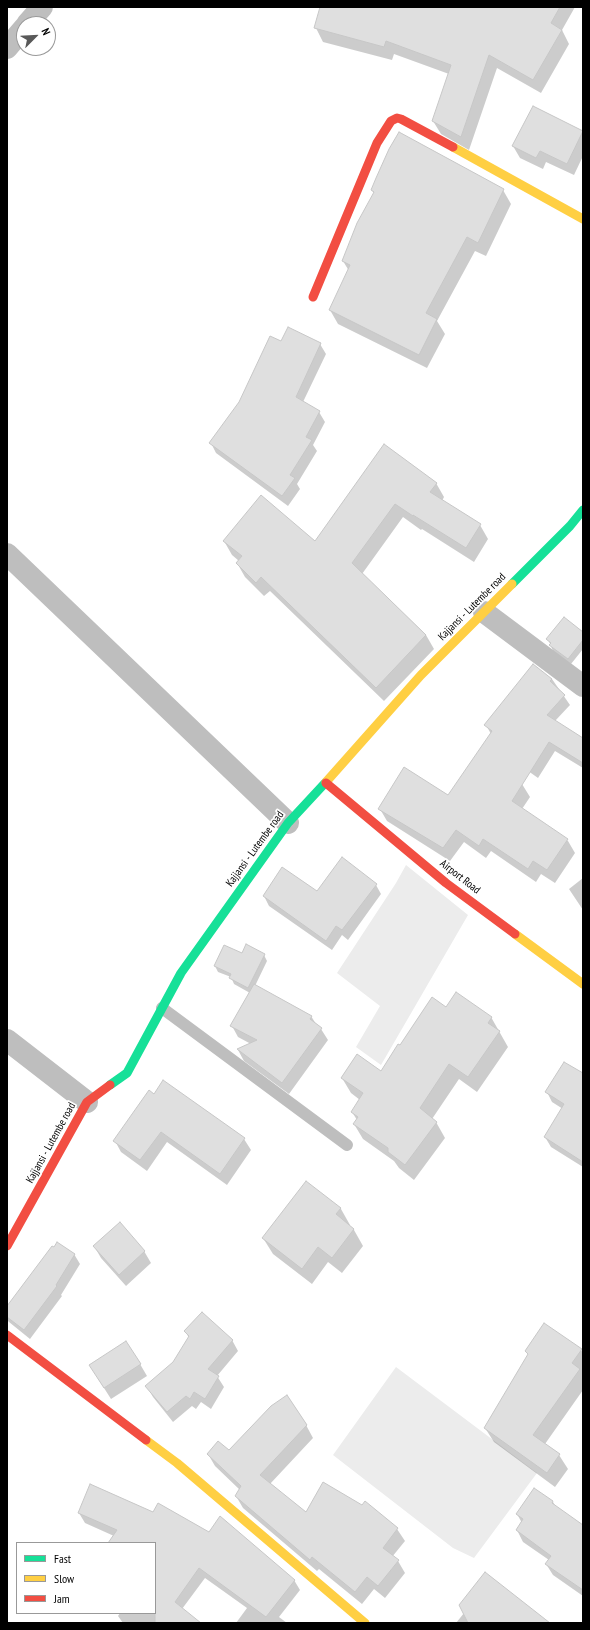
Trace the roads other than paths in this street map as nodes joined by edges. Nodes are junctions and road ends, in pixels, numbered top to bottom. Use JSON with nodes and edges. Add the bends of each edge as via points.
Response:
{"nodes":[{"id":1,"x":42,"y":7,"type":"edge"},
{"id":2,"x":35,"y":16,"type":"edge"},
{"id":3,"x":16,"y":37,"type":"edge"},
{"id":4,"x":7,"y":48,"type":"edge"},
{"id":5,"x":583,"y":219,"type":"edge"},
{"id":6,"x":313,"y":297,"type":"dead end"},
{"id":7,"x":583,"y":510,"type":"edge"},
{"id":8,"x":7,"y":554,"type":"edge"},
{"id":9,"x":484,"y":612,"type":"junction"},
{"id":10,"x":583,"y":686,"type":"edge"},
{"id":11,"x":326,"y":783,"type":"junction"},
{"id":12,"x":288,"y":823,"type":"junction"},
{"id":13,"x":583,"y":984,"type":"edge"},
{"id":14,"x":162,"y":1008,"type":"junction"},
{"id":15,"x":7,"y":1040,"type":"edge"},
{"id":16,"x":87,"y":1102,"type":"junction"},
{"id":17,"x":347,"y":1145,"type":"dead end"},
{"id":18,"x":7,"y":1246,"type":"edge"},
{"id":19,"x":7,"y":1335,"type":"edge"},
{"id":20,"x":365,"y":1623,"type":"edge"}],
"edges":[{"from":1,"to":2,"type":"street"},
{"from":3,"to":4,"type":"street"},
{"from":5,"to":6,"type":"street","via":[[397,118],[392,121],[377,143]]},
{"from":7,"to":9,"type":"street","name":"Kajjansi - Lutembe road"},
{"from":8,"to":12,"type":"street"},
{"from":9,"to":10,"type":"street"},
{"from":9,"to":11,"type":"street","name":"Kajjansi - Lutembe road","via":[[421,675]]},
{"from":11,"to":12,"type":"street","name":"Kajjansi - Lutembe road"},
{"from":11,"to":13,"type":"street","name":"Airport Road","via":[[446,883]]},
{"from":12,"to":14,"type":"street","name":"Kajjansi - Lutembe road","via":[[181,973]]},
{"from":14,"to":16,"type":"street","name":"Kajjansi - Lutembe road","via":[[127,1073]]},
{"from":14,"to":17,"type":"lane"},
{"from":15,"to":16,"type":"street"},
{"from":16,"to":18,"type":"street","name":"Kajjansi - Lutembe road"},
{"from":19,"to":20,"type":"street","via":[[176,1463]]}]}
